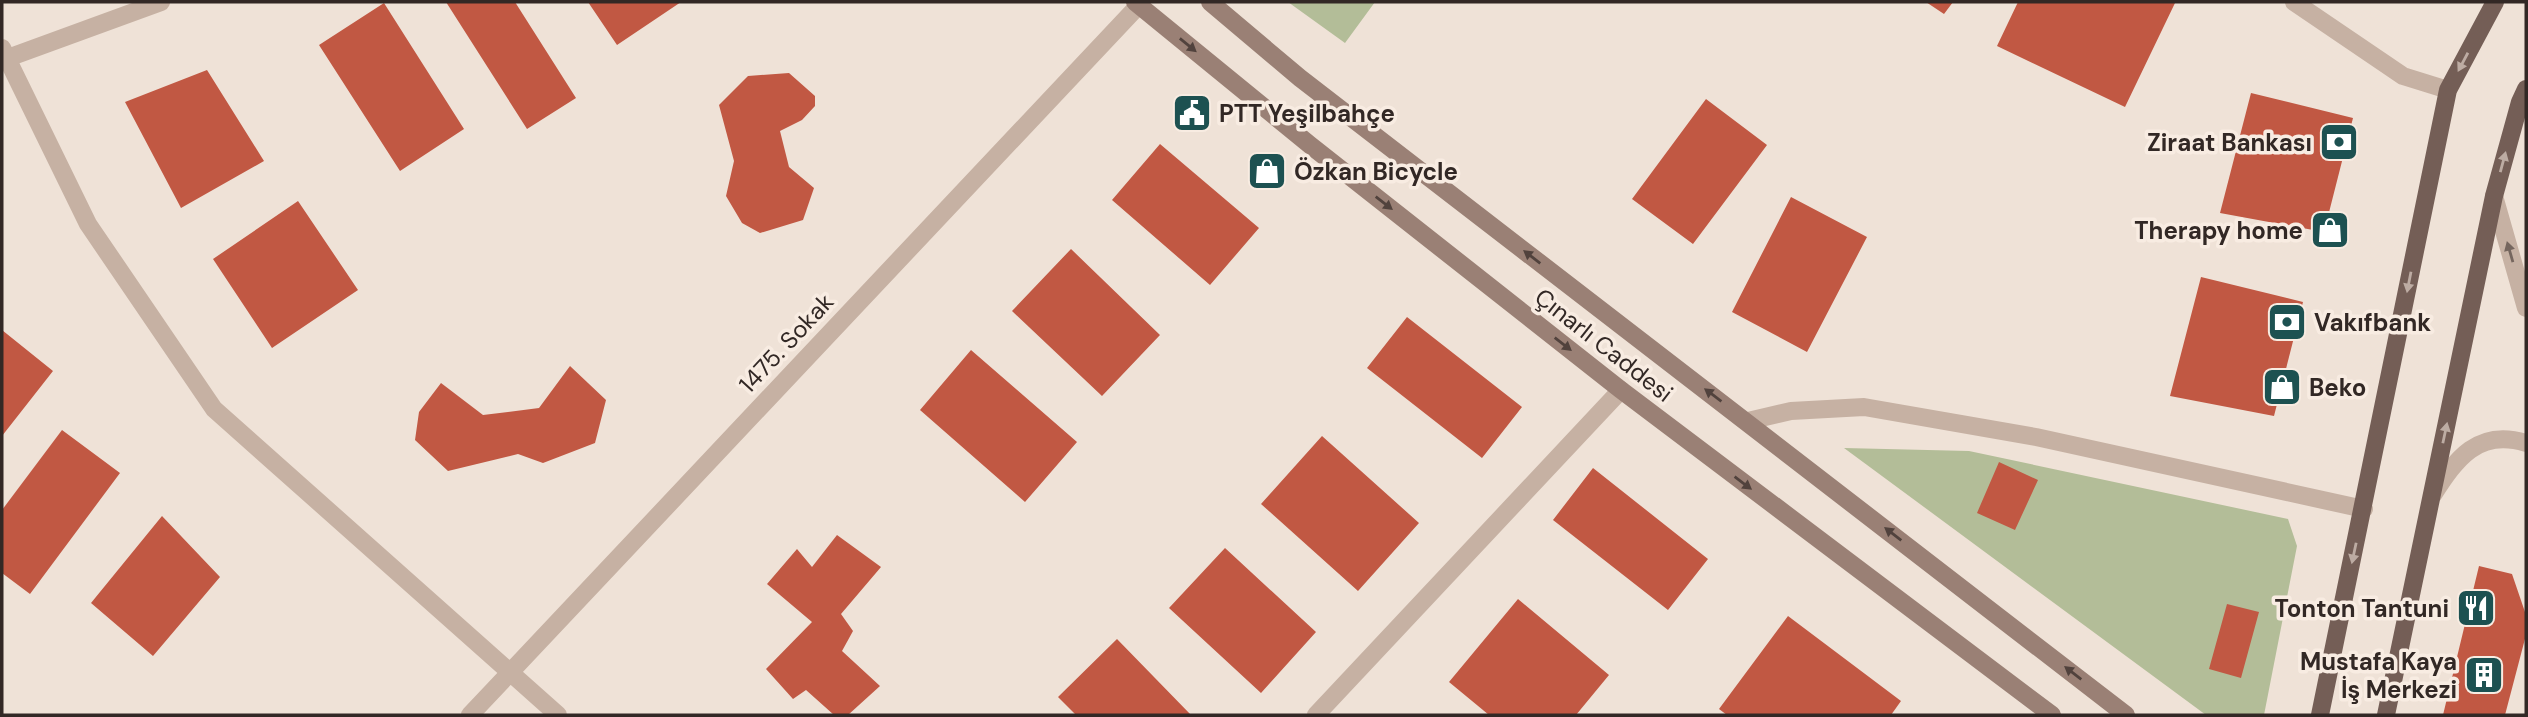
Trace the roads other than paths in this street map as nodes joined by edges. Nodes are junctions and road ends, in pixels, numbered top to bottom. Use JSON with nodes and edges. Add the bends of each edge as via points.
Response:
{"nodes":[{"id":1,"x":161,"y":2,"type":"edge"},
{"id":2,"x":1210,"y":2,"type":"edge"},
{"id":3,"x":2294,"y":2,"type":"edge"},
{"id":4,"x":2494,"y":2,"type":"edge"},
{"id":5,"x":1137,"y":4,"type":"edge"},
{"id":6,"x":3,"y":56,"type":"edge"},
{"id":7,"x":2526,"y":89,"type":"edge"},
{"id":8,"x":2448,"y":90,"type":"junction"},
{"id":9,"x":2494,"y":196,"type":"junction"},
{"id":10,"x":2526,"y":308,"type":"edge"},
{"id":11,"x":1621,"y":390,"type":"junction"},
{"id":12,"x":1748,"y":421,"type":"junction"},
{"id":13,"x":2526,"y":443,"type":"edge"},
{"id":14,"x":2431,"y":498,"type":"junction"},
{"id":15,"x":2364,"y":509,"type":"junction"},
{"id":16,"x":509,"y":673,"type":"junction"},
{"id":17,"x":470,"y":715,"type":"edge"},
{"id":18,"x":558,"y":715,"type":"edge"},
{"id":19,"x":1316,"y":715,"type":"edge"},
{"id":20,"x":2052,"y":715,"type":"edge"},
{"id":21,"x":2126,"y":715,"type":"edge"},
{"id":22,"x":2320,"y":715,"type":"edge"},
{"id":23,"x":2386,"y":715,"type":"edge"}],
"edges":[{"from":1,"to":6,"type":"street"},
{"from":12,"to":2,"type":"main road","name":"Çınarlı Caddesi","one_way":true,"via":[[1311,86]]},
{"from":3,"to":8,"type":"street","via":[[2403,76]]},
{"from":4,"to":8,"type":"main road","one_way":true},
{"from":5,"to":11,"type":"main road","name":"Çınarlı Caddesi","one_way":true},
{"from":5,"to":16,"type":"street","name":"1475. Sokak"},
{"from":6,"to":16,"type":"street","via":[[88,224],[214,410]]},
{"from":9,"to":7,"type":"main road","one_way":true},
{"from":8,"to":15,"type":"main road","one_way":true},
{"from":10,"to":9,"type":"street","one_way":true},
{"from":14,"to":9,"type":"main road","one_way":true},
{"from":11,"to":19,"type":"street"},
{"from":11,"to":20,"type":"main road","name":"Çınarlı Caddesi","one_way":true},
{"from":12,"to":15,"type":"street","via":[[1791,411],[1864,407],[2036,437]]},
{"from":21,"to":12,"type":"main road","name":"Çınarlı Caddesi","one_way":true},
{"from":13,"to":14,"type":"street","via":[[2508,438],[2480,444],[2456,459]]},
{"from":14,"to":23,"type":"main road"},
{"from":15,"to":22,"type":"main road","one_way":true},
{"from":16,"to":17,"type":"street","name":"1475. Sokak"},
{"from":16,"to":18,"type":"street"}]}
